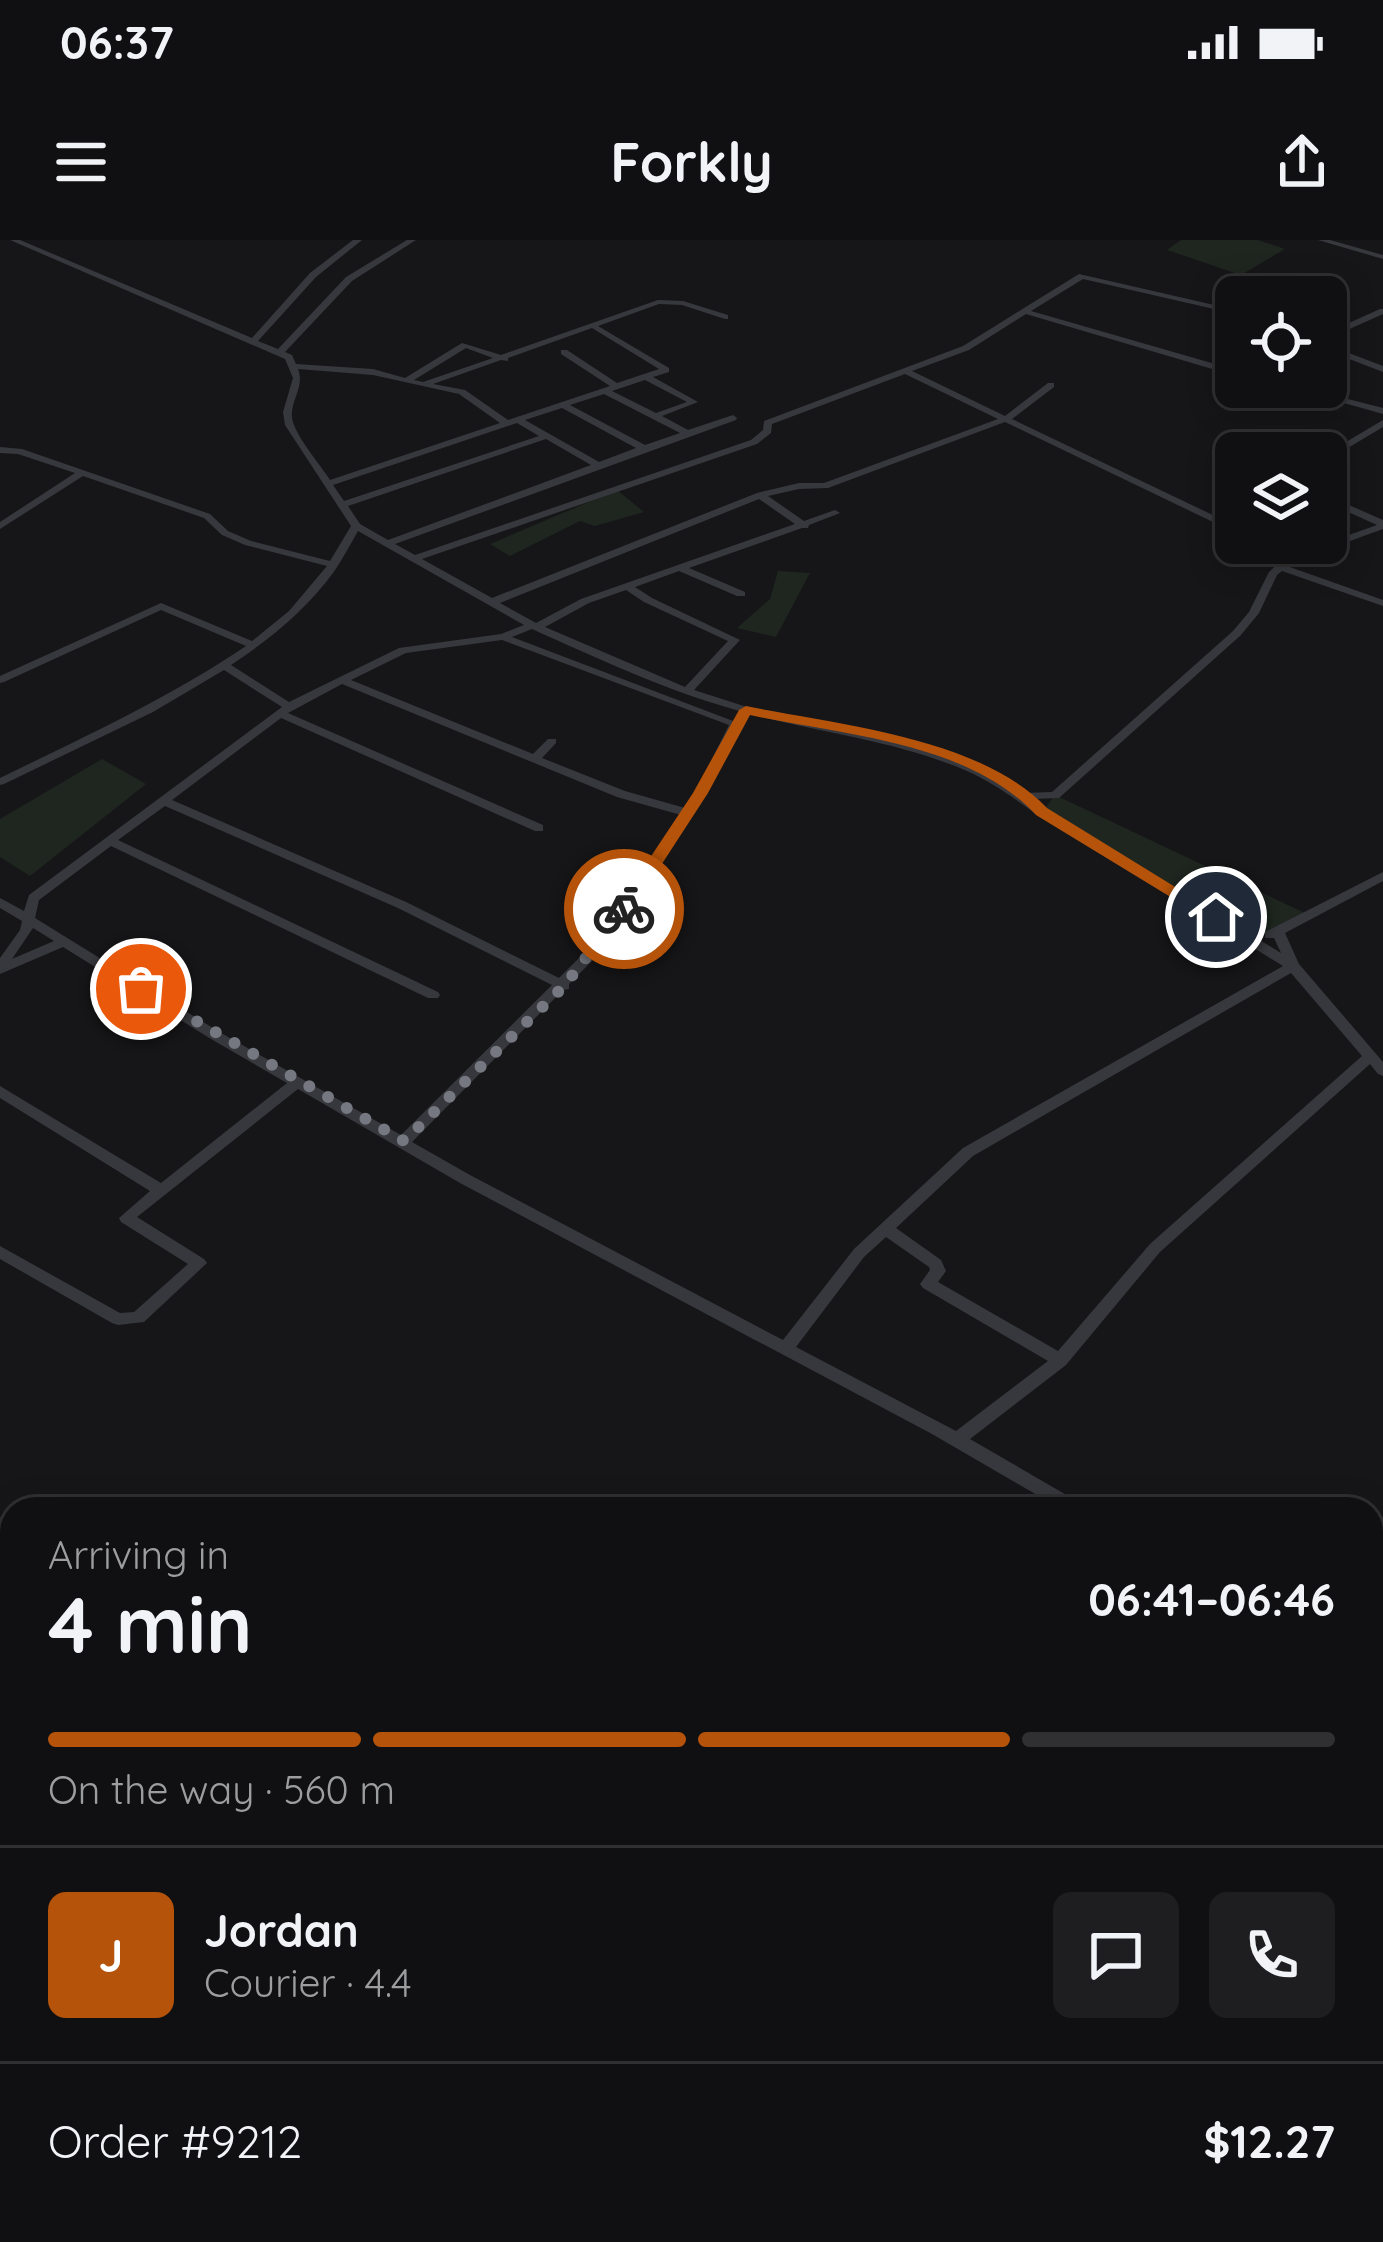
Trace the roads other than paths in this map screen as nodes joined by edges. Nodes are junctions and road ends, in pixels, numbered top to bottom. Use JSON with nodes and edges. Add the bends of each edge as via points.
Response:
{"nodes":[{"id":1,"x":14,"y":240,"type":"edge"},
{"id":2,"x":358,"y":240,"type":"edge"},
{"id":3,"x":412,"y":240,"type":"edge"},
{"id":4,"x":1322,"y":240,"type":"edge"},
{"id":5,"x":1383,"y":257,"type":"edge"},
{"id":6,"x":1215,"y":308,"type":"edge"},
{"id":7,"x":1383,"y":311,"type":"edge"},
{"id":8,"x":1029,"y":313,"type":"junction"},
{"id":9,"x":724,"y":317,"type":"dead end"},
{"id":10,"x":1347,"y":327,"type":"edge"},
{"id":11,"x":596,"y":328,"type":"junction"},
{"id":12,"x":253,"y":342,"type":"junction"},
{"id":13,"x":280,"y":352,"type":"junction"},
{"id":14,"x":564,"y":352,"type":"dead end"},
{"id":15,"x":1347,"y":355,"type":"edge"},
{"id":16,"x":505,"y":359,"type":"junction"},
{"id":17,"x":296,"y":366,"type":"junction"},
{"id":18,"x":1215,"y":367,"type":"edge"},
{"id":19,"x":1383,"y":369,"type":"edge"},
{"id":20,"x":907,"y":372,"type":"junction"},
{"id":21,"x":646,"y":377,"type":"junction"},
{"id":22,"x":406,"y":381,"type":"junction"},
{"id":23,"x":423,"y":385,"type":"junction"},
{"id":24,"x":1051,"y":386,"type":"dead end"},
{"id":25,"x":612,"y":389,"type":"junction"},
{"id":26,"x":1347,"y":402,"type":"edge"},
{"id":27,"x":563,"y":405,"type":"junction"},
{"id":28,"x":1383,"y":411,"type":"edge"},
{"id":29,"x":655,"y":416,"type":"junction"},
{"id":30,"x":734,"y":418,"type":"dead end"},
{"id":31,"x":1008,"y":418,"type":"junction"},
{"id":32,"x":510,"y":421,"type":"junction"},
{"id":33,"x":1383,"y":423,"type":"edge"},
{"id":34,"x":687,"y":433,"type":"junction"},
{"id":35,"x":544,"y":437,"type":"junction"},
{"id":36,"x":1347,"y":445,"type":"edge"},
{"id":37,"x":645,"y":448,"type":"junction"},
{"id":38,"x":0,"y":450,"type":"edge"},
{"id":39,"x":598,"y":465,"type":"junction"},
{"id":40,"x":82,"y":472,"type":"junction"},
{"id":41,"x":330,"y":483,"type":"junction"},
{"id":42,"x":760,"y":495,"type":"junction"},
{"id":43,"x":345,"y":504,"type":"junction"},
{"id":44,"x":1347,"y":508,"type":"edge"},
{"id":45,"x":835,"y":513,"type":"dead end"},
{"id":46,"x":1215,"y":520,"type":"edge"},
{"id":47,"x":1383,"y":525,"type":"edge"},
{"id":48,"x":0,"y":526,"type":"edge"},
{"id":49,"x":356,"y":526,"type":"junction"},
{"id":50,"x":805,"y":526,"type":"junction"},
{"id":51,"x":384,"y":541,"type":"junction"},
{"id":52,"x":349,"y":542,"type":"junction"},
{"id":53,"x":416,"y":559,"type":"junction"},
{"id":54,"x":331,"y":564,"type":"junction"},
{"id":55,"x":677,"y":567,"type":"junction"},
{"id":56,"x":1280,"y":568,"type":"junction"},
{"id":57,"x":626,"y":586,"type":"junction"},
{"id":58,"x":741,"y":594,"type":"dead end"},
{"id":59,"x":493,"y":602,"type":"junction"},
{"id":60,"x":1383,"y":603,"type":"edge"},
{"id":61,"x":534,"y":626,"type":"junction"},
{"id":62,"x":503,"y":637,"type":"junction"},
{"id":63,"x":253,"y":645,"type":"junction"},
{"id":64,"x":224,"y":665,"type":"junction"},
{"id":65,"x":0,"y":680,"type":"edge"},
{"id":66,"x":341,"y":680,"type":"junction"},
{"id":67,"x":687,"y":691,"type":"junction"},
{"id":68,"x":284,"y":710,"type":"junction"},
{"id":69,"x":746,"y":710,"type":"junction"},
{"id":70,"x":735,"y":724,"type":"junction"},
{"id":71,"x":552,"y":741,"type":"dead end"},
{"id":72,"x":534,"y":760,"type":"junction"},
{"id":73,"x":0,"y":782,"type":"edge"},
{"id":74,"x":1027,"y":796,"type":"junction"},
{"id":75,"x":1049,"y":798,"type":"junction"},
{"id":76,"x":164,"y":801,"type":"junction"},
{"id":77,"x":1042,"y":812,"type":"junction"},
{"id":78,"x":688,"y":813,"type":"junction"},
{"id":79,"x":539,"y":829,"type":"dead end"},
{"id":80,"x":110,"y":841,"type":"junction"},
{"id":81,"x":1383,"y":876,"type":"edge"},
{"id":82,"x":33,"y":898,"type":"junction"},
{"id":83,"x":2,"y":903,"type":"edge"},
{"id":84,"x":28,"y":918,"type":"junction"},
{"id":85,"x":1278,"y":932,"type":"junction"},
{"id":86,"x":1250,"y":938,"type":"junction"},
{"id":87,"x":63,"y":942,"type":"junction"},
{"id":88,"x":1293,"y":966,"type":"junction"},
{"id":89,"x":0,"y":969,"type":"edge"},
{"id":90,"x":564,"y":986,"type":"junction"},
{"id":91,"x":434,"y":995,"type":"dead end"},
{"id":92,"x":1368,"y":1058,"type":"junction"},
{"id":93,"x":1383,"y":1071,"type":"edge"},
{"id":94,"x":298,"y":1082,"type":"junction"},
{"id":95,"x":0,"y":1091,"type":"edge"},
{"id":96,"x":404,"y":1141,"type":"junction"},
{"id":97,"x":161,"y":1190,"type":"junction"},
{"id":98,"x":885,"y":1228,"type":"junction"},
{"id":99,"x":0,"y":1252,"type":"edge"},
{"id":100,"x":786,"y":1348,"type":"junction"},
{"id":101,"x":1060,"y":1360,"type":"junction"},
{"id":102,"x":956,"y":1442,"type":"junction"},
{"id":103,"x":1055,"y":1497,"type":"edge"}],
"edges":[{"from":1,"to":12,"type":"street"},
{"from":2,"to":12,"type":"street","via":[[313,275]]},
{"from":3,"to":13,"type":"street","via":[[349,279]]},
{"from":4,"to":5,"type":"street"},
{"from":6,"to":8,"type":"street","via":[[1082,276]]},
{"from":7,"to":10,"type":"street"},
{"from":8,"to":18,"type":"street"},
{"from":8,"to":20,"type":"street"},
{"from":9,"to":11,"type":"street","via":[[666,301]]},
{"from":11,"to":16,"type":"street"},
{"from":11,"to":21,"type":"street","via":[[666,370]]},
{"from":12,"to":13,"type":"street"},
{"from":13,"to":17,"type":"street"},
{"from":14,"to":25,"type":"street"},
{"from":15,"to":19,"type":"street"},
{"from":16,"to":22,"type":"street","via":[[465,345]]},
{"from":16,"to":23,"type":"street"},
{"from":17,"to":22,"type":"street"},
{"from":17,"to":41,"type":"street","via":[[287,419]]},
{"from":20,"to":31,"type":"street"},
{"from":20,"to":53,"type":"street","via":[[766,423],[754,442]]},
{"from":21,"to":25,"type":"street"},
{"from":21,"to":29,"type":"street","via":[[694,402]]},
{"from":22,"to":23,"type":"street"},
{"from":23,"to":32,"type":"street","via":[[462,392]]},
{"from":24,"to":31,"type":"street"},
{"from":25,"to":27,"type":"street"},
{"from":25,"to":29,"type":"street"},
{"from":26,"to":28,"type":"street"},
{"from":27,"to":32,"type":"street"},
{"from":27,"to":37,"type":"street"},
{"from":29,"to":34,"type":"street"},
{"from":30,"to":34,"type":"street"},
{"from":31,"to":42,"type":"street","via":[[825,486]]},
{"from":31,"to":46,"type":"street"},
{"from":32,"to":35,"type":"street"},
{"from":32,"to":41,"type":"street"},
{"from":33,"to":36,"type":"street"},
{"from":34,"to":37,"type":"street"},
{"from":35,"to":39,"type":"street"},
{"from":35,"to":43,"type":"street"},
{"from":37,"to":39,"type":"street"},
{"from":38,"to":40,"type":"street"},
{"from":39,"to":51,"type":"street"},
{"from":40,"to":48,"type":"street"},
{"from":40,"to":54,"type":"street","via":[[206,516],[248,543]]},
{"from":41,"to":43,"type":"street"},
{"from":42,"to":50,"type":"street"},
{"from":42,"to":59,"type":"street"},
{"from":43,"to":49,"type":"street"},
{"from":44,"to":47,"type":"street"},
{"from":45,"to":50,"type":"street"},
{"from":47,"to":56,"type":"street"},
{"from":49,"to":51,"type":"street"},
{"from":49,"to":52,"type":"street"},
{"from":50,"to":55,"type":"street"},
{"from":51,"to":52,"type":"street"},
{"from":51,"to":53,"type":"street"},
{"from":52,"to":54,"type":"street"},
{"from":53,"to":59,"type":"street"},
{"from":54,"to":63,"type":"street"},
{"from":55,"to":57,"type":"street"},
{"from":55,"to":58,"type":"street"},
{"from":56,"to":60,"type":"street"},
{"from":56,"to":75,"type":"street","via":[[1237,633]]},
{"from":57,"to":61,"type":"street"},
{"from":57,"to":67,"type":"street","via":[[735,640]]},
{"from":59,"to":61,"type":"street"},
{"from":61,"to":62,"type":"street"},
{"from":61,"to":67,"type":"street"},
{"from":62,"to":66,"type":"street","via":[[403,650]]},
{"from":62,"to":70,"type":"street"},
{"from":63,"to":64,"type":"street"},
{"from":63,"to":65,"type":"street","via":[[161,606]]},
{"from":64,"to":68,"type":"street"},
{"from":64,"to":73,"type":"street"},
{"from":66,"to":68,"type":"street"},
{"from":66,"to":72,"type":"street"},
{"from":67,"to":69,"type":"street"},
{"from":68,"to":76,"type":"street"},
{"from":68,"to":79,"type":"street"},
{"from":69,"to":70,"type":"street"},
{"from":69,"to":74,"type":"street","via":[[920,746]]},
{"from":70,"to":78,"type":"street"},
{"from":71,"to":72,"type":"street"},
{"from":72,"to":78,"type":"street"},
{"from":74,"to":75,"type":"street"},
{"from":74,"to":77,"type":"street"},
{"from":75,"to":77,"type":"street"},
{"from":76,"to":80,"type":"street"},
{"from":76,"to":90,"type":"street","via":[[402,904]]},
{"from":77,"to":86,"type":"street"},
{"from":78,"to":90,"type":"street"},
{"from":80,"to":82,"type":"street"},
{"from":80,"to":91,"type":"street"},
{"from":81,"to":85,"type":"street"},
{"from":82,"to":83,"type":"street"},
{"from":82,"to":84,"type":"street"},
{"from":83,"to":84,"type":"street"},
{"from":84,"to":87,"type":"street"},
{"from":84,"to":89,"type":"street"},
{"from":85,"to":86,"type":"street"},
{"from":85,"to":88,"type":"street"},
{"from":86,"to":88,"type":"street"},
{"from":87,"to":89,"type":"street"},
{"from":87,"to":94,"type":"street"},
{"from":88,"to":92,"type":"street"},
{"from":88,"to":98,"type":"street","via":[[968,1152]]},
{"from":90,"to":96,"type":"street"},
{"from":92,"to":93,"type":"street"},
{"from":92,"to":101,"type":"street","via":[[1155,1248]]},
{"from":94,"to":96,"type":"street"},
{"from":94,"to":97,"type":"street"},
{"from":95,"to":97,"type":"street"},
{"from":96,"to":100,"type":"street"},
{"from":97,"to":99,"type":"street","via":[[127,1222],[199,1263],[130,1321]]},
{"from":98,"to":100,"type":"street"},
{"from":98,"to":101,"type":"street","via":[[936,1264],[928,1284]]},
{"from":100,"to":102,"type":"street"},
{"from":101,"to":102,"type":"street"},
{"from":102,"to":103,"type":"street"}]}
